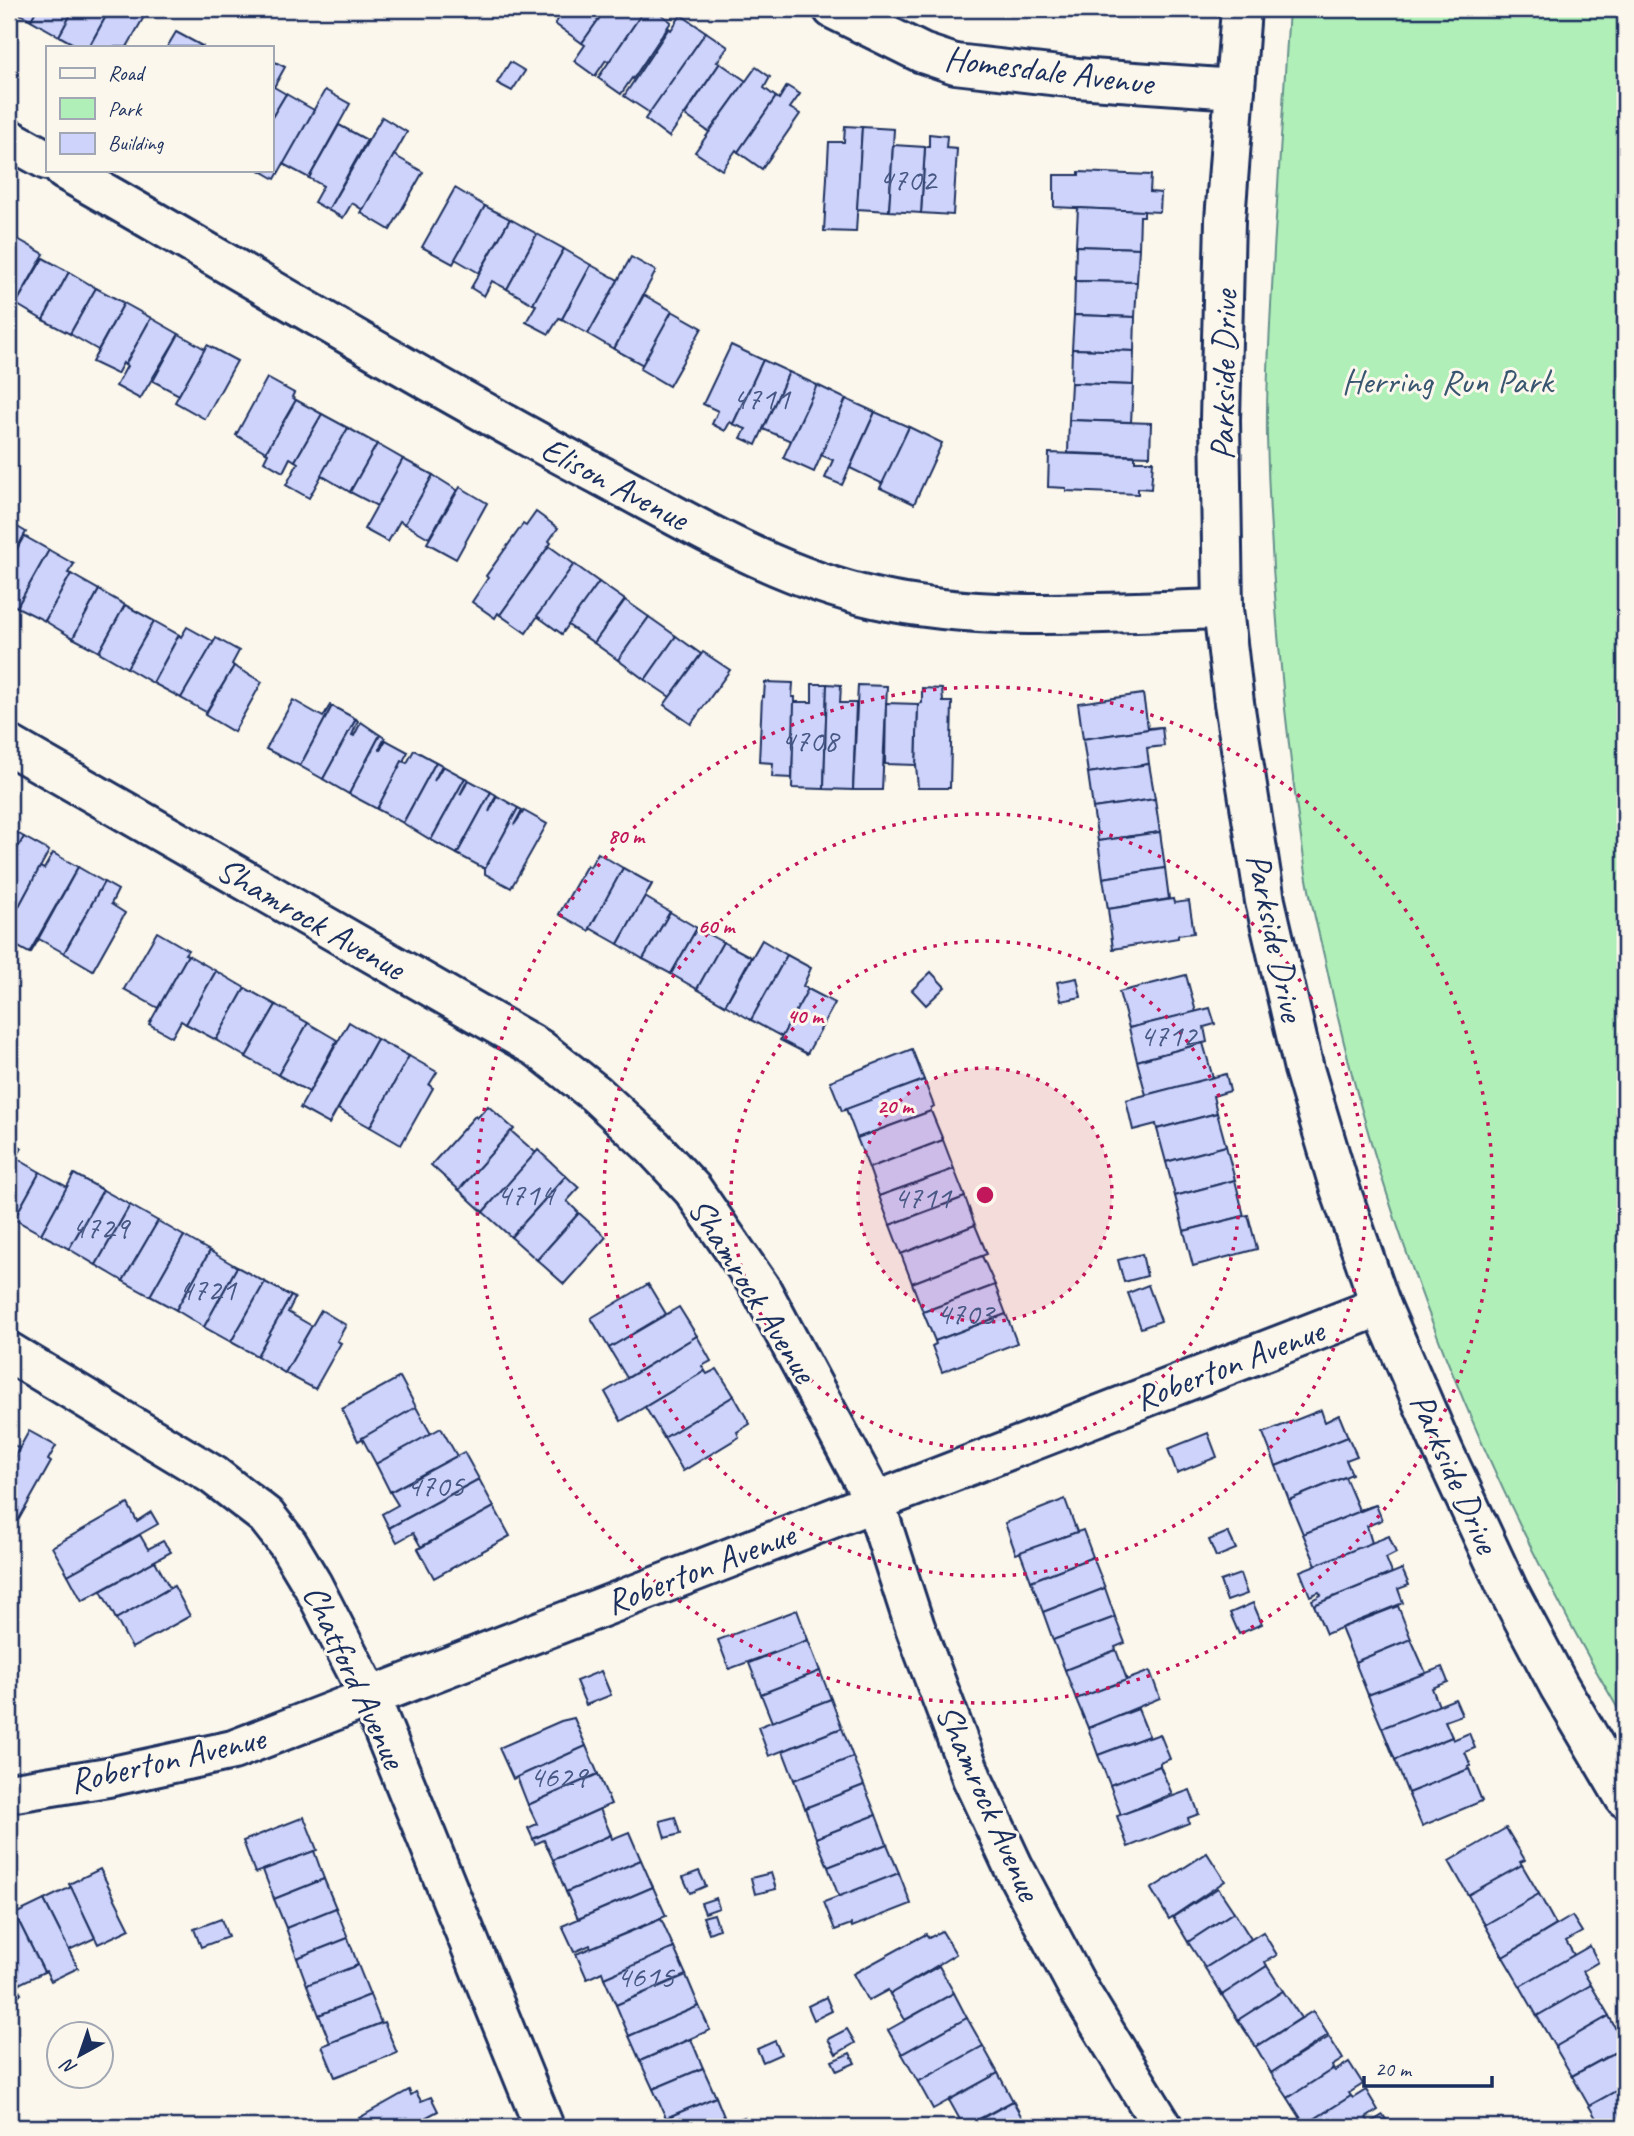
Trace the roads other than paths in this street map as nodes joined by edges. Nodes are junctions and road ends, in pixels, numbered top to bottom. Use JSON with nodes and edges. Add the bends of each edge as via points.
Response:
{"nodes":[{"id":1,"x":833,"y":9,"type":"edge"},
{"id":2,"x":1241,"y":9,"type":"edge"},
{"id":3,"x":1235,"y":89,"type":"junction"},
{"id":4,"x":9,"y":139,"type":"edge"},
{"id":5,"x":46,"y":159,"type":"edge"},
{"id":6,"x":67,"y":172,"type":"edge"},
{"id":7,"x":1223,"y":609,"type":"junction"},
{"id":8,"x":9,"y":745,"type":"edge"},
{"id":9,"x":1381,"y":1306,"type":"junction"},
{"id":10,"x":9,"y":1352,"type":"edge"},
{"id":11,"x":874,"y":1500,"type":"junction"},
{"id":12,"x":370,"y":1698,"type":"junction"},
{"id":13,"x":9,"y":1793,"type":"edge"},
{"id":14,"x":1625,"y":1798,"type":"edge"},
{"id":15,"x":544,"y":2127,"type":"edge"},
{"id":16,"x":1163,"y":2127,"type":"edge"}],
"edges":[{"from":1,"to":3,"type":"street","name":"Homesdale Avenue","via":[[922,53],[955,64]]},
{"from":2,"to":3,"type":"street","name":"Parkside Drive"},
{"from":3,"to":7,"type":"street","name":"Parkside Drive","via":[[1225,220],[1220,420]]},
{"from":4,"to":5,"type":"street"},
{"from":6,"to":7,"type":"street","name":"Elison Avenue","via":[[554,451],[748,554],[811,581],[921,607],[1035,614]]},
{"from":7,"to":9,"type":"street","name":"Parkside Drive","via":[[1265,901],[1304,1069]]},
{"from":8,"to":11,"type":"street","name":"Shamrock Avenue","via":[[538,1048],[596,1094],[693,1190],[726,1237],[761,1289]]},
{"from":9,"to":11,"type":"street","name":"Roberton Avenue"},
{"from":9,"to":14,"type":"street","name":"Parkside Drive","via":[[1508,1590]]},
{"from":10,"to":12,"type":"street","name":"Chatford Avenue","via":[[213,1475],[266,1516],[312,1584]]},
{"from":11,"to":12,"type":"street","name":"Roberton Avenue"},
{"from":11,"to":16,"type":"street","name":"Shamrock Avenue","via":[[915,1627],[978,1791],[1078,1989]]},
{"from":12,"to":13,"type":"street","name":"Roberton Avenue","via":[[233,1750]]},
{"from":12,"to":15,"type":"street","name":"Chatford Avenue"}]}
